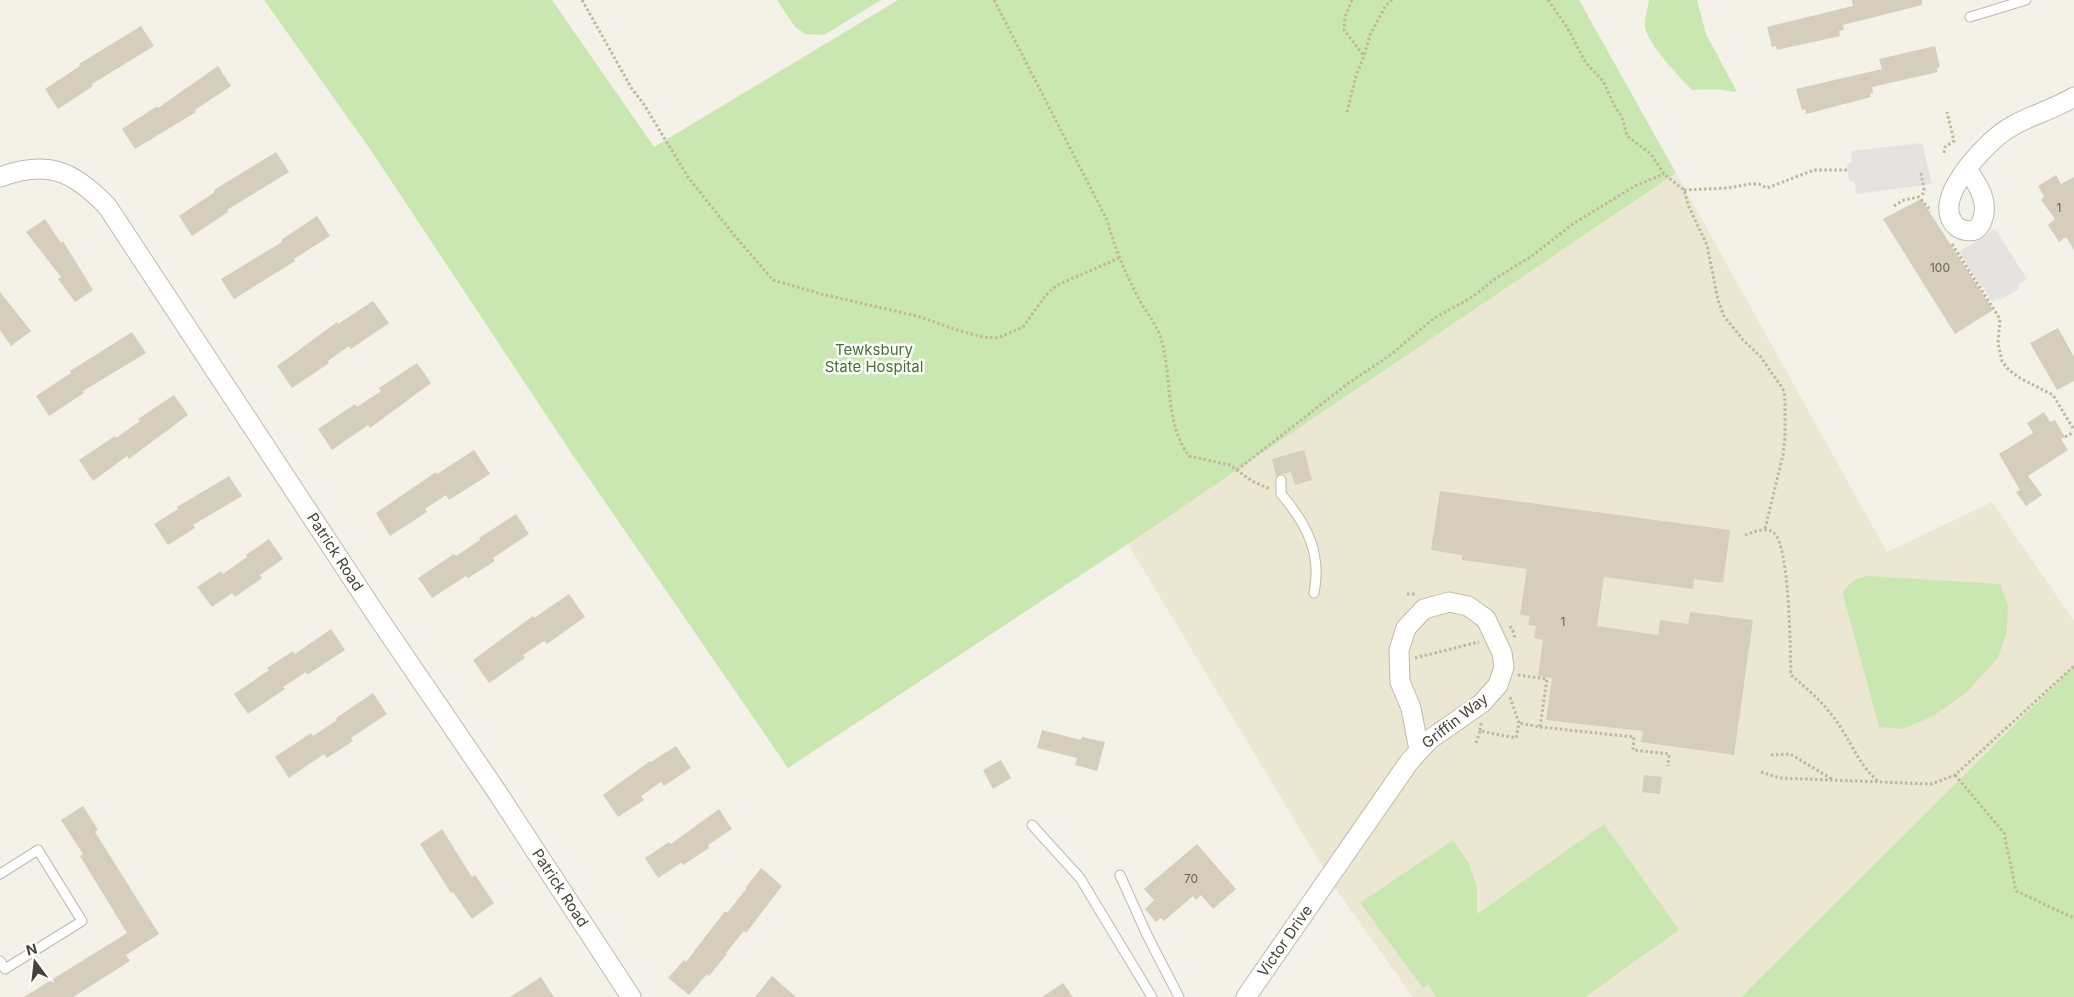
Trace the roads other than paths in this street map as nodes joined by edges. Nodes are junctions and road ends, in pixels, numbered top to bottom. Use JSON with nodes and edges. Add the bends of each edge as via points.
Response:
{"nodes":[{"id":1,"x":2026,"y":0,"type":"edge"},
{"id":2,"x":1970,"y":18,"type":"dead end"},
{"id":3,"x":2074,"y":97,"type":"edge"},
{"id":4,"x":1967,"y":169,"type":"dead end"},
{"id":5,"x":0,"y":177,"type":"edge"},
{"id":6,"x":1281,"y":480,"type":"dead end"},
{"id":7,"x":1314,"y":593,"type":"dead end"},
{"id":8,"x":1419,"y":750,"type":"junction"},
{"id":9,"x":1032,"y":825,"type":"dead end"},
{"id":10,"x":0,"y":874,"type":"edge"},
{"id":11,"x":1120,"y":875,"type":"dead end"},
{"id":12,"x":1324,"y":884,"type":"joint"},
{"id":13,"x":0,"y":961,"type":"edge"},
{"id":14,"x":631,"y":997,"type":"edge"},
{"id":15,"x":1152,"y":997,"type":"edge"},
{"id":16,"x":1179,"y":997,"type":"edge"},
{"id":17,"x":1246,"y":997,"type":"edge"}],
"edges":[{"from":1,"to":2,"type":"lane"},
{"from":3,"to":4,"type":"street","via":[[2005,129]]},
{"from":5,"to":14,"type":"street","name":"Patrick Road","via":[[31,169],[68,174],[90,188],[106,206]]},
{"from":6,"to":7,"type":"lane","via":[[1281,494],[1294,509],[1314,547],[1317,576]]},
{"from":8,"to":8,"type":"street","name":"Griffin Way","via":[[1482,703],[1498,685],[1504,667],[1505,635],[1468,606],[1450,602],[1424,610],[1406,628],[1399,650],[1400,682],[1410,708]]},
{"from":8,"to":12,"type":"street","name":"Griffin Way"},
{"from":9,"to":15,"type":"lane","via":[[1080,878]]},
{"from":10,"to":13,"type":"lane","via":[[38,850],[82,921],[5,969]]},
{"from":11,"to":16,"type":"lane"},
{"from":12,"to":17,"type":"street","name":"Victor Drive"}]}
